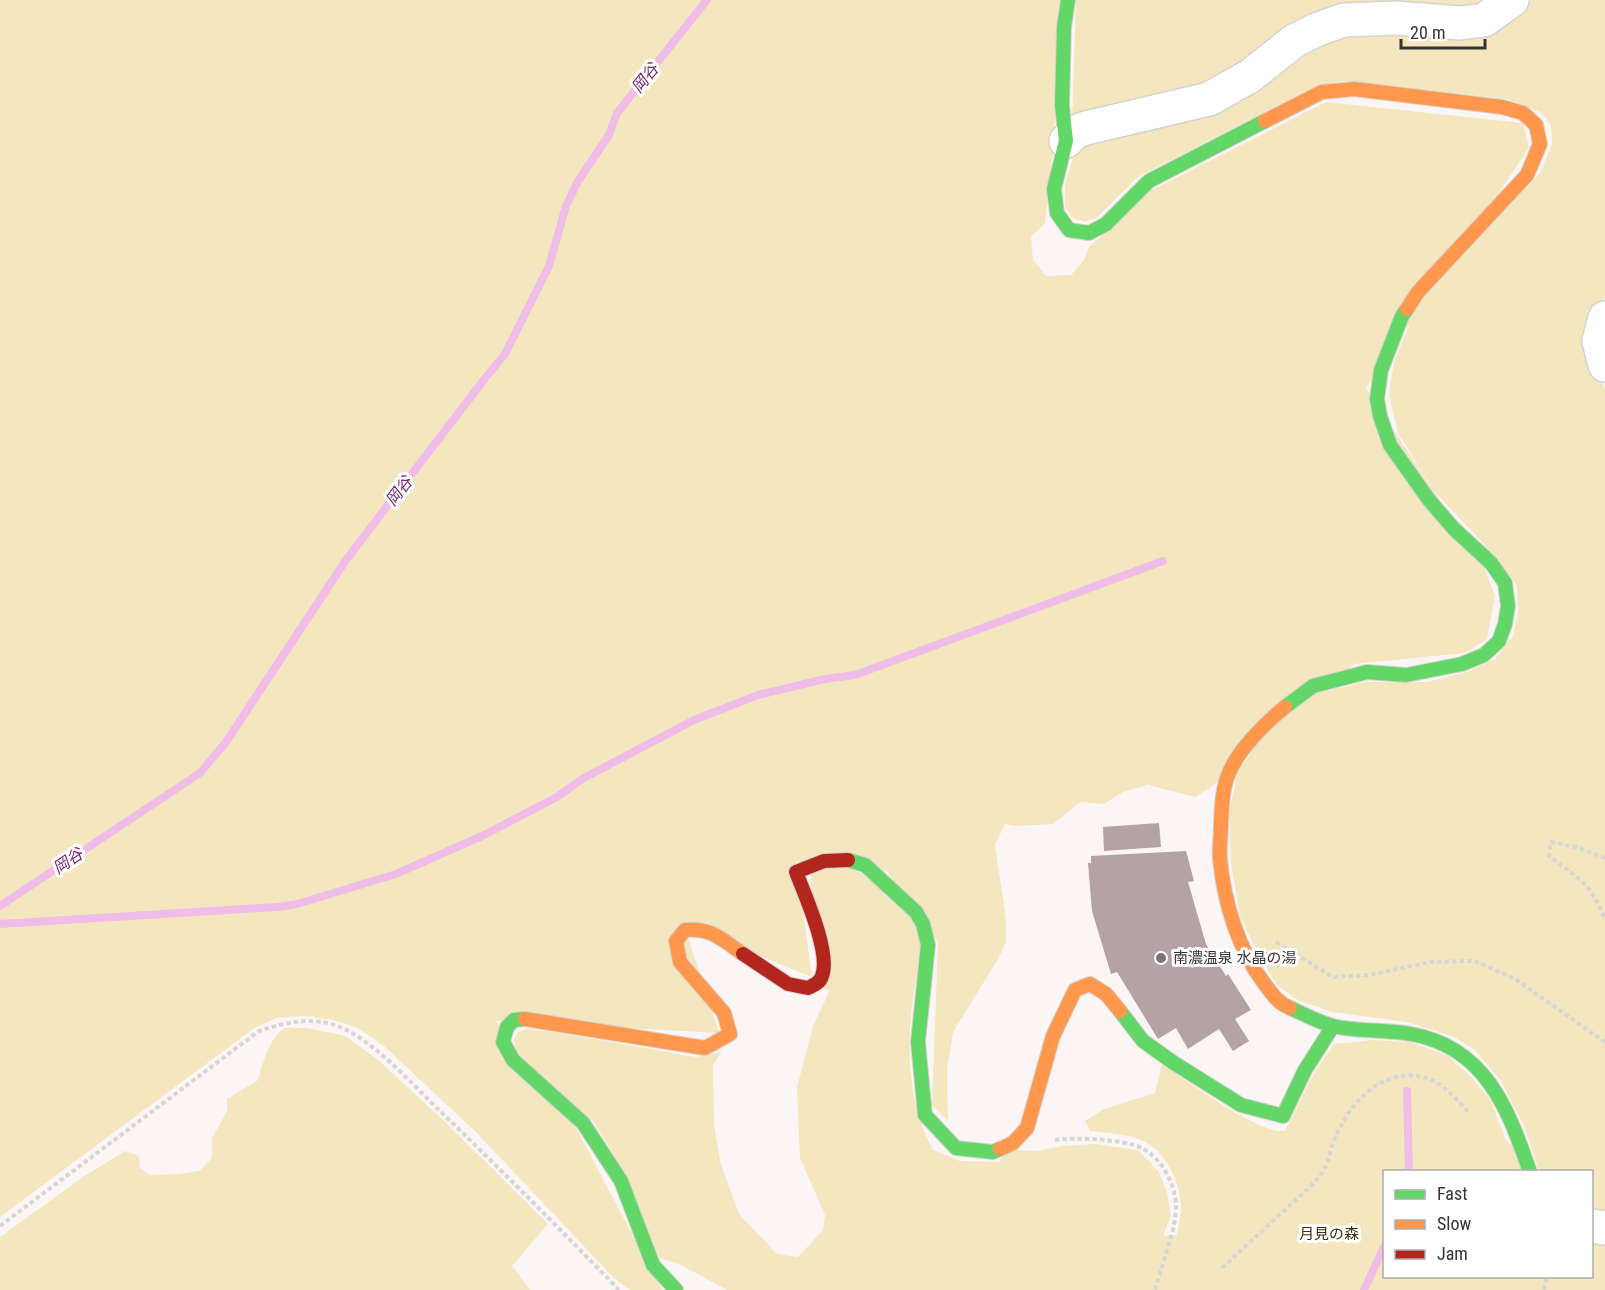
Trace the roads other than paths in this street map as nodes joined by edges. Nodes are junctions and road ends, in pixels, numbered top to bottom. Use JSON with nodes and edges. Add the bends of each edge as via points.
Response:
{"nodes":[{"id":1,"x":1068,"y":0,"type":"edge"},
{"id":2,"x":1512,"y":0,"type":"edge"},
{"id":3,"x":1066,"y":141,"type":"junction"},
{"id":4,"x":1605,"y":318,"type":"edge"},
{"id":5,"x":1605,"y":365,"type":"edge"},
{"id":6,"x":1333,"y":1026,"type":"junction"},
{"id":7,"x":1529,"y":1170,"type":"edge"},
{"id":8,"x":676,"y":1290,"type":"edge"}],
"edges":[{"from":1,"to":3,"type":"street","via":[[1062,105]]},
{"from":2,"to":3,"type":"street","via":[[1484,20],[1460,23],[1396,18],[1344,20],[1294,41],[1250,76],[1209,99],[1086,128],[1074,132]]},
{"from":3,"to":6,"type":"street","via":[[1054,189],[1057,213],[1069,230],[1089,233],[1106,224],[1149,181],[1322,92],[1354,89],[1502,107],[1523,113],[1536,125],[1540,144],[1527,175],[1418,292],[1402,316],[1381,370],[1377,399],[1390,445],[1429,500],[1491,563],[1504,583],[1508,606],[1499,641],[1484,655],[1462,664],[1406,675],[1366,672],[1313,686],[1274,716],[1238,756],[1222,798],[1220,859],[1232,921],[1257,974],[1280,1004]]},
{"from":4,"to":5,"type":"street","via":[[1599,341]]},
{"from":6,"to":7,"type":"street","via":[[1411,1034],[1444,1043],[1472,1062],[1502,1101]]},
{"from":6,"to":8,"type":"street","via":[[1305,1070],[1283,1116],[1241,1105],[1174,1063],[1143,1041],[1106,994],[1090,984],[1075,990],[1053,1036],[1027,1128],[1013,1143],[993,1152],[956,1148],[925,1115],[918,1042],[928,945],[924,924],[865,865],[847,860],[824,861],[796,872],[824,961],[818,983],[808,988],[788,984],[702,929],[685,930],[676,941],[680,962],[724,1013],[730,1034],[705,1048],[530,1019],[514,1020],[507,1027],[503,1042],[513,1060],[583,1123],[621,1182],[653,1265]]}]}
